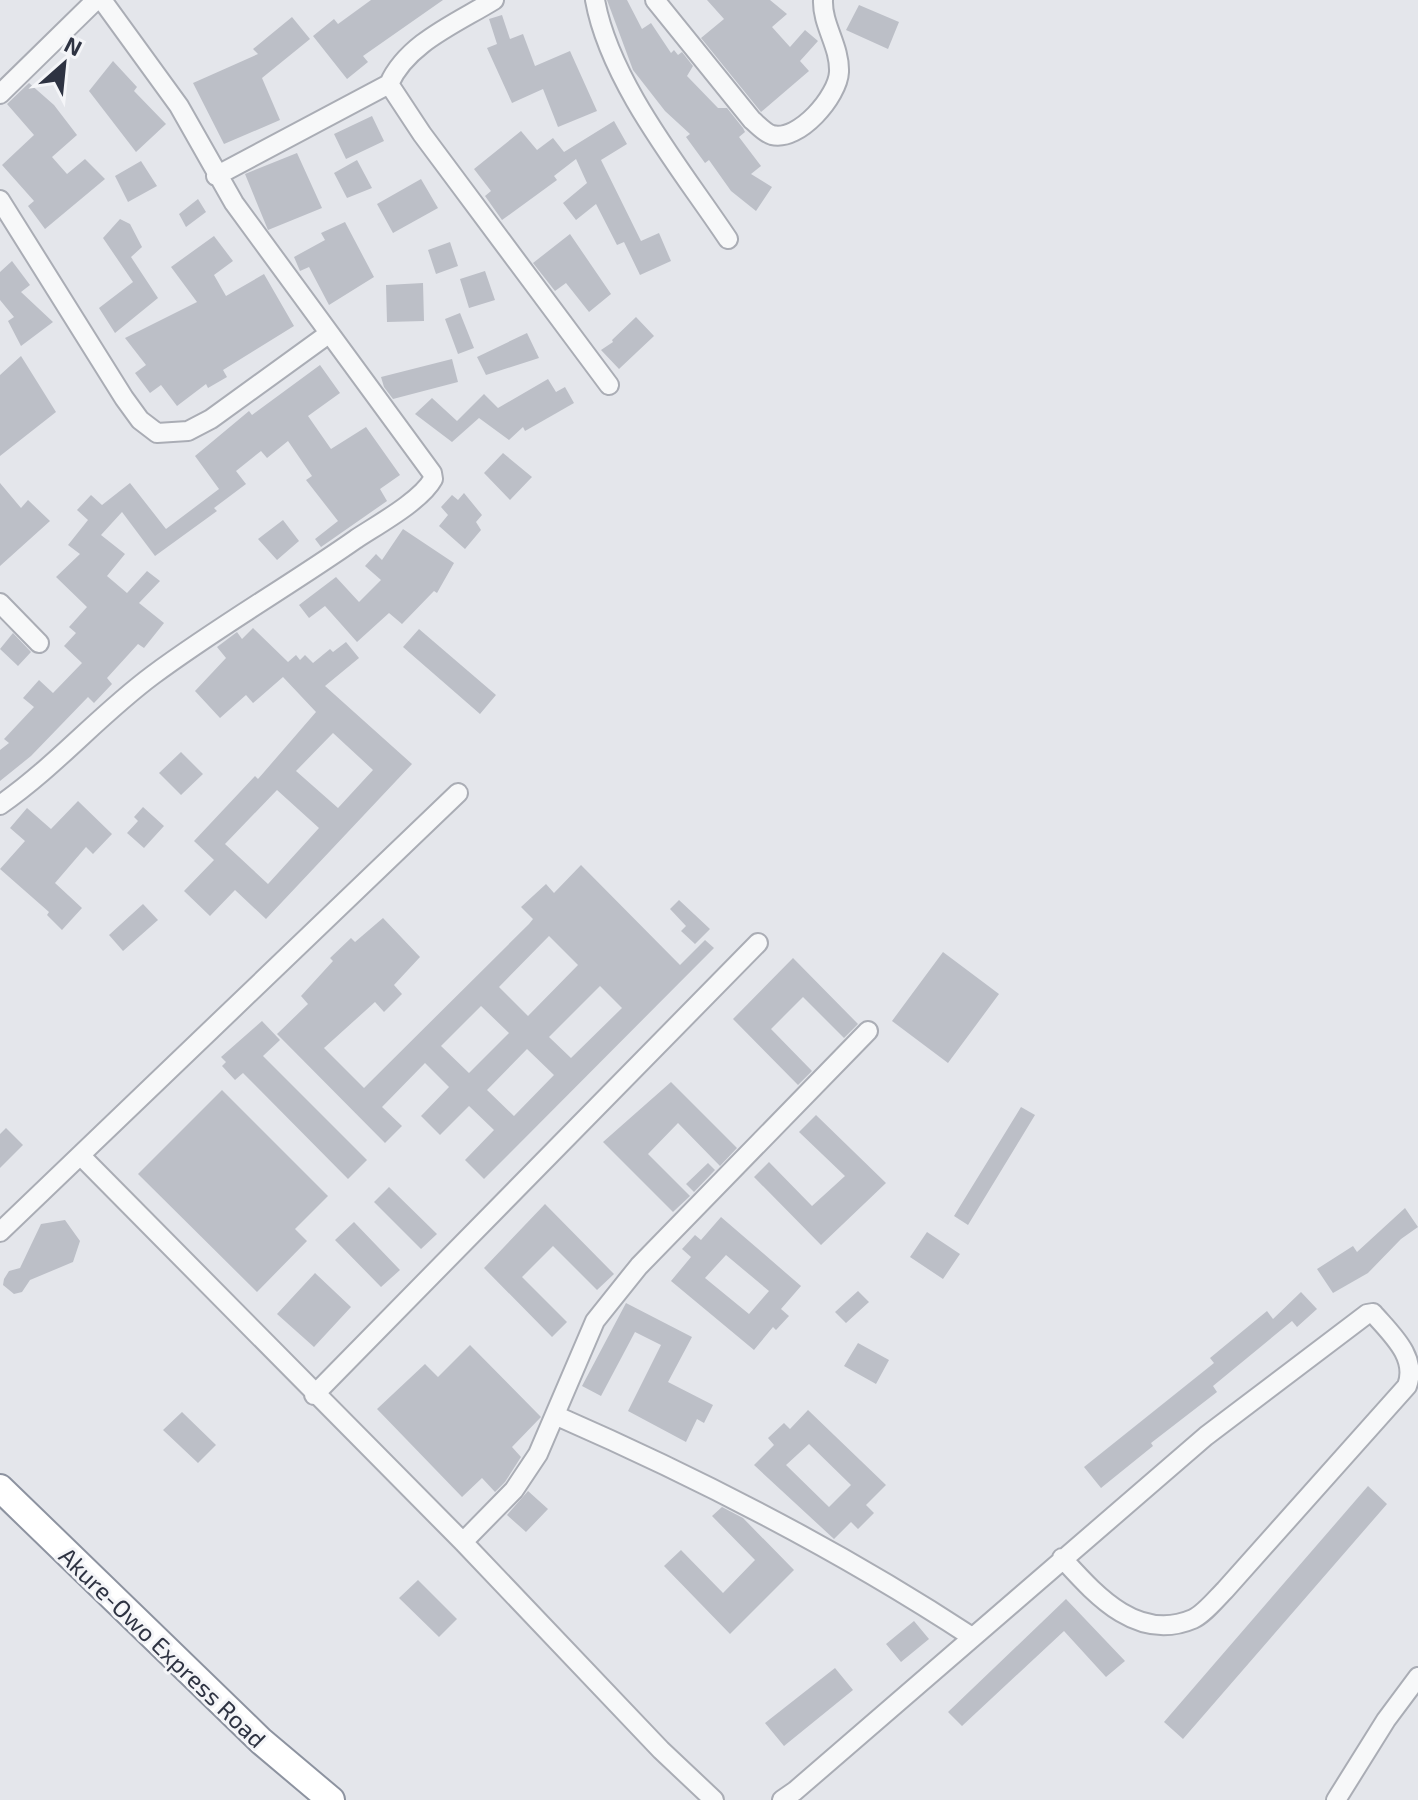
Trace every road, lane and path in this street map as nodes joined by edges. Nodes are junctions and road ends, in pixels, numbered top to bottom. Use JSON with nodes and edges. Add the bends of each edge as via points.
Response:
{"nodes":[{"id":1,"x":96,"y":0,"type":"edge"},
{"id":2,"x":102,"y":0,"type":"edge"},
{"id":3,"x":494,"y":0,"type":"edge"},
{"id":4,"x":595,"y":0,"type":"edge"},
{"id":5,"x":655,"y":0,"type":"edge"},
{"id":6,"x":823,"y":0,"type":"edge"},
{"id":7,"x":389,"y":84,"type":"junction"},
{"id":8,"x":0,"y":94,"type":"edge"},
{"id":9,"x":216,"y":176,"type":"junction"},
{"id":10,"x":0,"y":200,"type":"edge"},
{"id":11,"x":728,"y":239,"type":"dead end"},
{"id":12,"x":327,"y":335,"type":"junction"},
{"id":13,"x":609,"y":385,"type":"dead end"},
{"id":14,"x":0,"y":603,"type":"edge"},
{"id":15,"x":39,"y":643,"type":"dead end"},
{"id":16,"x":458,"y":793,"type":"dead end"},
{"id":17,"x":0,"y":805,"type":"edge"},
{"id":18,"x":758,"y":943,"type":"dead end"},
{"id":19,"x":868,"y":1031,"type":"dead end"},
{"id":20,"x":81,"y":1156,"type":"junction"},
{"id":21,"x":0,"y":1232,"type":"edge"},
{"id":22,"x":314,"y":1395,"type":"junction"},
{"id":23,"x":557,"y":1416,"type":"junction"},
{"id":24,"x":0,"y":1488,"type":"edge"},
{"id":25,"x":463,"y":1542,"type":"junction"},
{"id":26,"x":1062,"y":1558,"type":"junction"},
{"id":27,"x":972,"y":1637,"type":"junction"},
{"id":28,"x":1418,"y":1677,"type":"edge"},
{"id":29,"x":331,"y":1800,"type":"edge"},
{"id":30,"x":714,"y":1800,"type":"edge"},
{"id":31,"x":782,"y":1800,"type":"edge"},
{"id":32,"x":1336,"y":1800,"type":"edge"}],
"edges":[{"from":1,"to":8,"type":"street"},
{"from":2,"to":9,"type":"street","via":[[179,106]]},
{"from":3,"to":7,"type":"street","via":[[409,53]]},
{"from":4,"to":11,"type":"street","via":[[607,41],[629,84]]},
{"from":5,"to":6,"type":"street","via":[[752,120],[770,134],[783,135],[817,112],[835,87],[836,49]]},
{"from":7,"to":9,"type":"street"},
{"from":7,"to":13,"type":"street"},
{"from":9,"to":12,"type":"street"},
{"from":10,"to":12,"type":"street","via":[[124,398],[157,433],[188,431],[211,419]]},
{"from":12,"to":17,"type":"street","via":[[432,473],[429,486],[282,592],[151,677]]},
{"from":14,"to":15,"type":"street"},
{"from":16,"to":20,"type":"street"},
{"from":18,"to":22,"type":"street"},
{"from":19,"to":23,"type":"street","via":[[630,1277],[595,1321]]},
{"from":20,"to":21,"type":"street"},
{"from":20,"to":22,"type":"street"},
{"from":22,"to":25,"type":"street"},
{"from":23,"to":25,"type":"street","via":[[514,1490]]},
{"from":23,"to":27,"type":"street","via":[[673,1468],[889,1582]]},
{"from":24,"to":29,"type":"highway","name":"Akure-Owo Express Road","via":[[261,1741]]},
{"from":25,"to":30,"type":"street"},
{"from":26,"to":26,"type":"street","via":[[1206,1436],[1370,1312],[1413,1363],[1407,1386],[1194,1619],[1141,1622],[1116,1611]]},
{"from":26,"to":27,"type":"street"},
{"from":27,"to":31,"type":"street"},
{"from":28,"to":32,"type":"street"}]}
